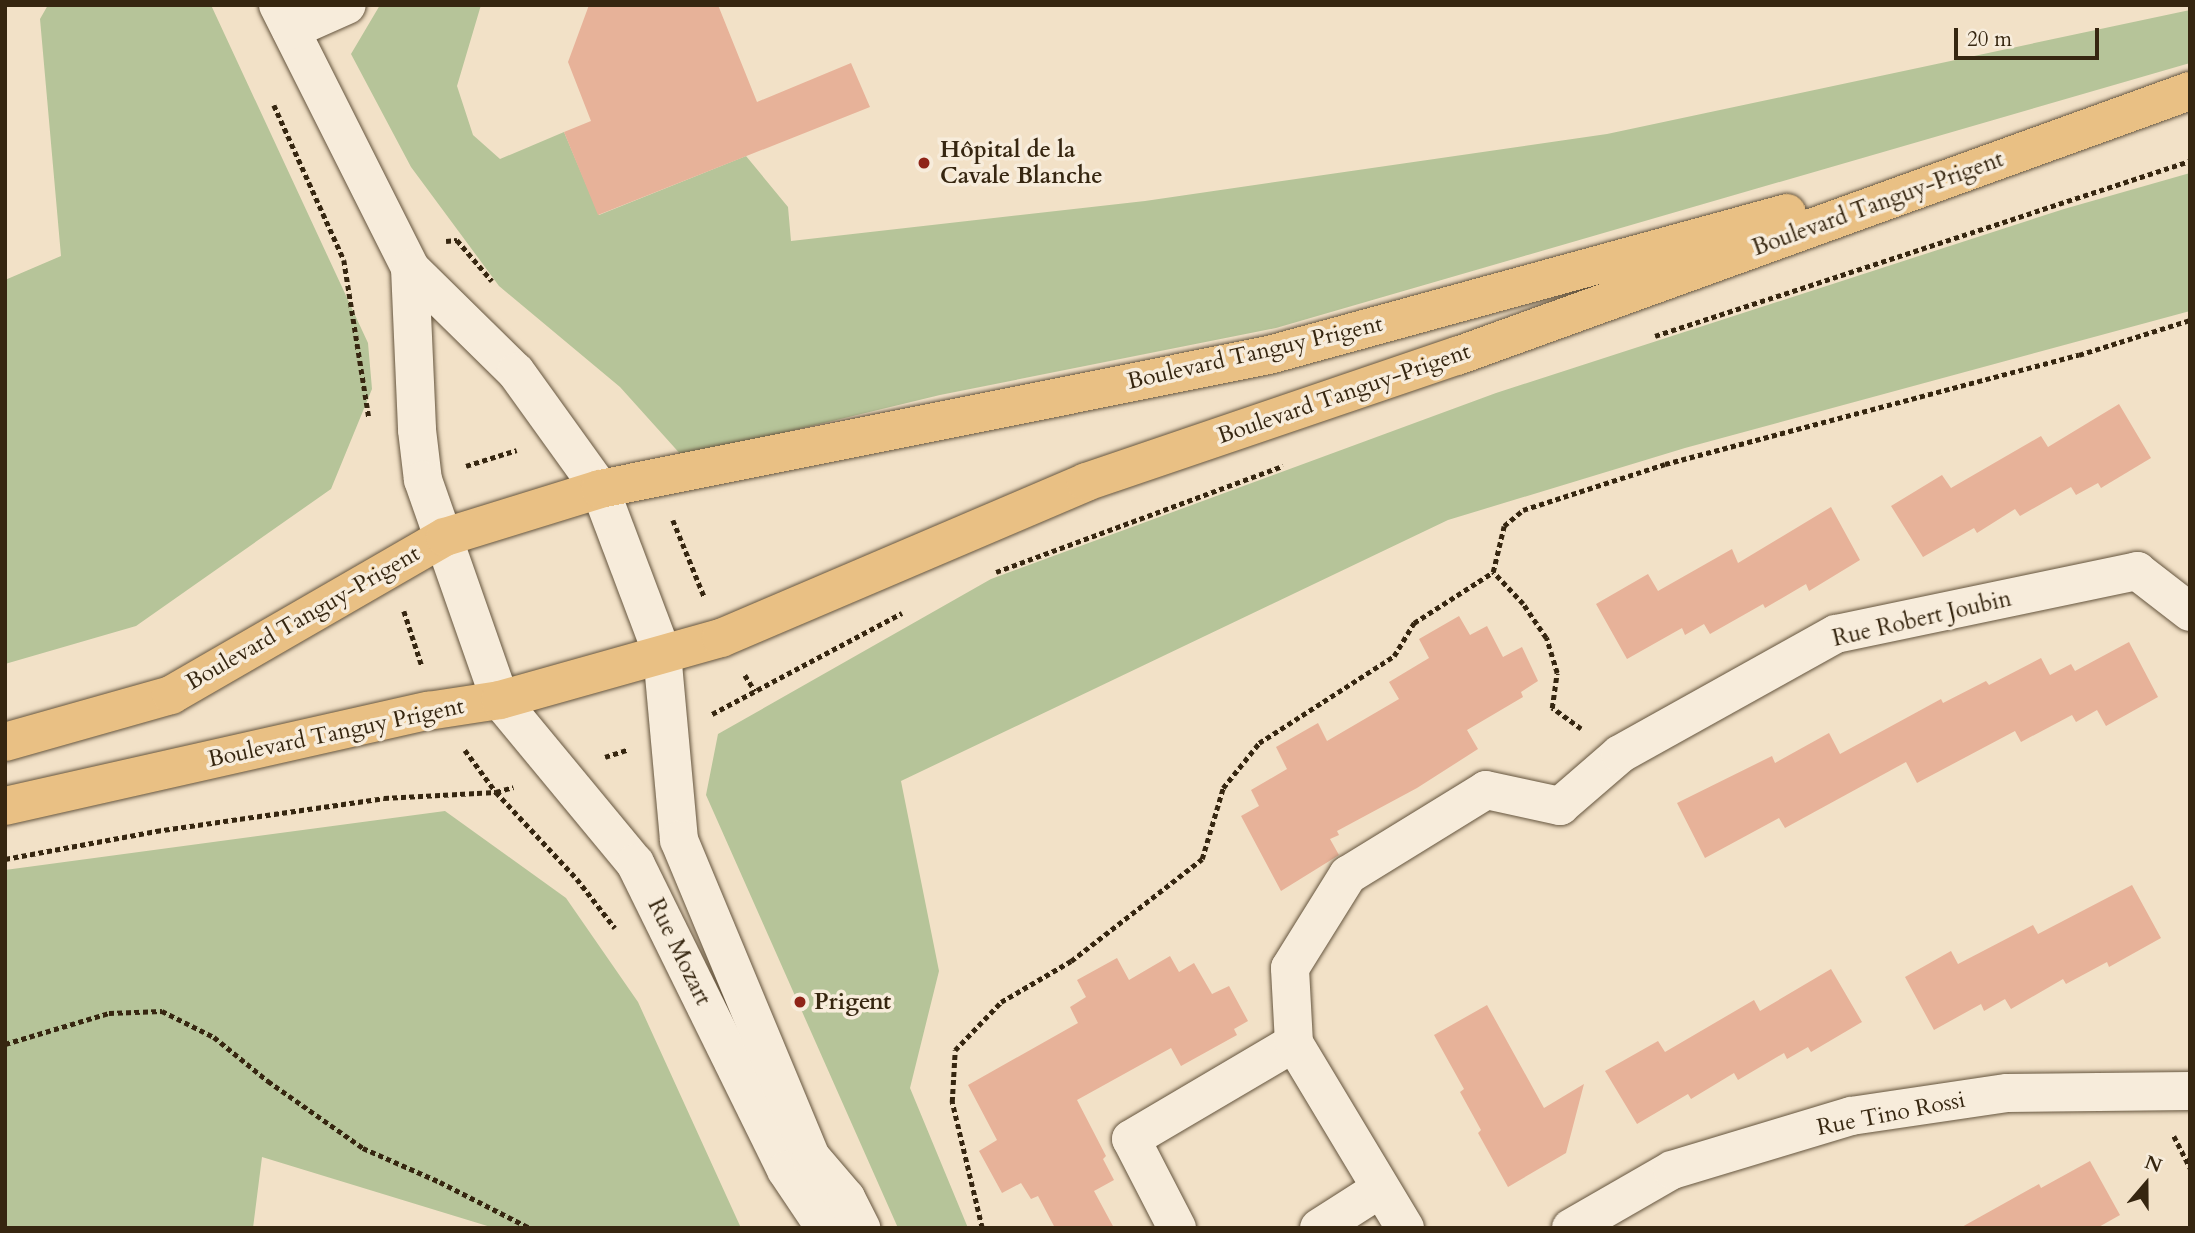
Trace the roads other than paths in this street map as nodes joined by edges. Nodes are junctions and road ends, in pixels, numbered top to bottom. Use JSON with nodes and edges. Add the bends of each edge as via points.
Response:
{"nodes":[{"id":1,"x":347,"y":5,"type":"edge"},
{"id":2,"x":285,"y":18,"type":"edge"},
{"id":3,"x":2190,"y":91,"type":"edge"},
{"id":4,"x":2072,"y":135,"type":"junction"},
{"id":5,"x":410,"y":268,"type":"junction"},
{"id":6,"x":600,"y":489,"type":"junction"},
{"id":7,"x":445,"y":537,"type":"junction"},
{"id":8,"x":2190,"y":612,"type":"edge"},
{"id":9,"x":662,"y":653,"type":"junction"},
{"id":10,"x":500,"y":699,"type":"junction"},
{"id":11,"x":5,"y":742,"type":"edge"},
{"id":12,"x":5,"y":806,"type":"edge"},
{"id":13,"x":1294,"y":1044,"type":"junction"},
{"id":14,"x":2190,"y":1091,"type":"edge"},
{"id":15,"x":1380,"y":1189,"type":"junction"},
{"id":16,"x":825,"y":1228,"type":"edge"},
{"id":17,"x":861,"y":1228,"type":"edge"},
{"id":18,"x":1177,"y":1228,"type":"edge"},
{"id":19,"x":1319,"y":1228,"type":"edge"},
{"id":20,"x":1405,"y":1228,"type":"edge"},
{"id":21,"x":1571,"y":1228,"type":"edge"}],
"edges":[{"from":1,"to":2,"type":"street"},
{"from":2,"to":5,"type":"street"},
{"from":3,"to":4,"type":"main road","name":"Boulevard Tanguy-Prigent"},
{"from":4,"to":6,"type":"main road","name":"Boulevard Tanguy Prigent","via":[[1269,355]]},
{"from":4,"to":9,"type":"main road","name":"Boulevard Tanguy-Prigent","via":[[1457,356],[1086,482],[721,638]]},
{"from":5,"to":6,"type":"street","via":[[516,372]]},
{"from":5,"to":7,"type":"street","name":"Boulevard Tanguy Prigent","via":[[423,480]]},
{"from":6,"to":7,"type":"main road","name":"Boulevard Tanguy-Prigent"},
{"from":6,"to":9,"type":"street"},
{"from":7,"to":10,"type":"street","name":"Boulevard Tanguy Prigent"},
{"from":7,"to":11,"type":"main road","name":"Boulevard Tanguy-Prigent","via":[[171,695]]},
{"from":8,"to":13,"type":"street","name":"Rue Robert Joubin","via":[[2137,571],[1836,634],[1620,754],[1560,806],[1486,790],[1348,875],[1290,968]]},
{"from":9,"to":10,"type":"main road","name":"Boulevard Tanguy-Prigent"},
{"from":9,"to":17,"type":"street","name":"Rue Mozart","via":[[679,840],[811,1157],[846,1198]]},
{"from":10,"to":12,"type":"main road","name":"Boulevard Tanguy Prigent"},
{"from":10,"to":16,"type":"street","name":"Rue Mozart","via":[[635,863],[786,1170]]},
{"from":13,"to":15,"type":"street"},
{"from":13,"to":18,"type":"street","via":[[1131,1139]]},
{"from":14,"to":21,"type":"street","name":"Rue Tino Rossi","via":[[2007,1093],[1851,1116],[1672,1170]]},
{"from":15,"to":19,"type":"street"},
{"from":15,"to":20,"type":"street"}]}
